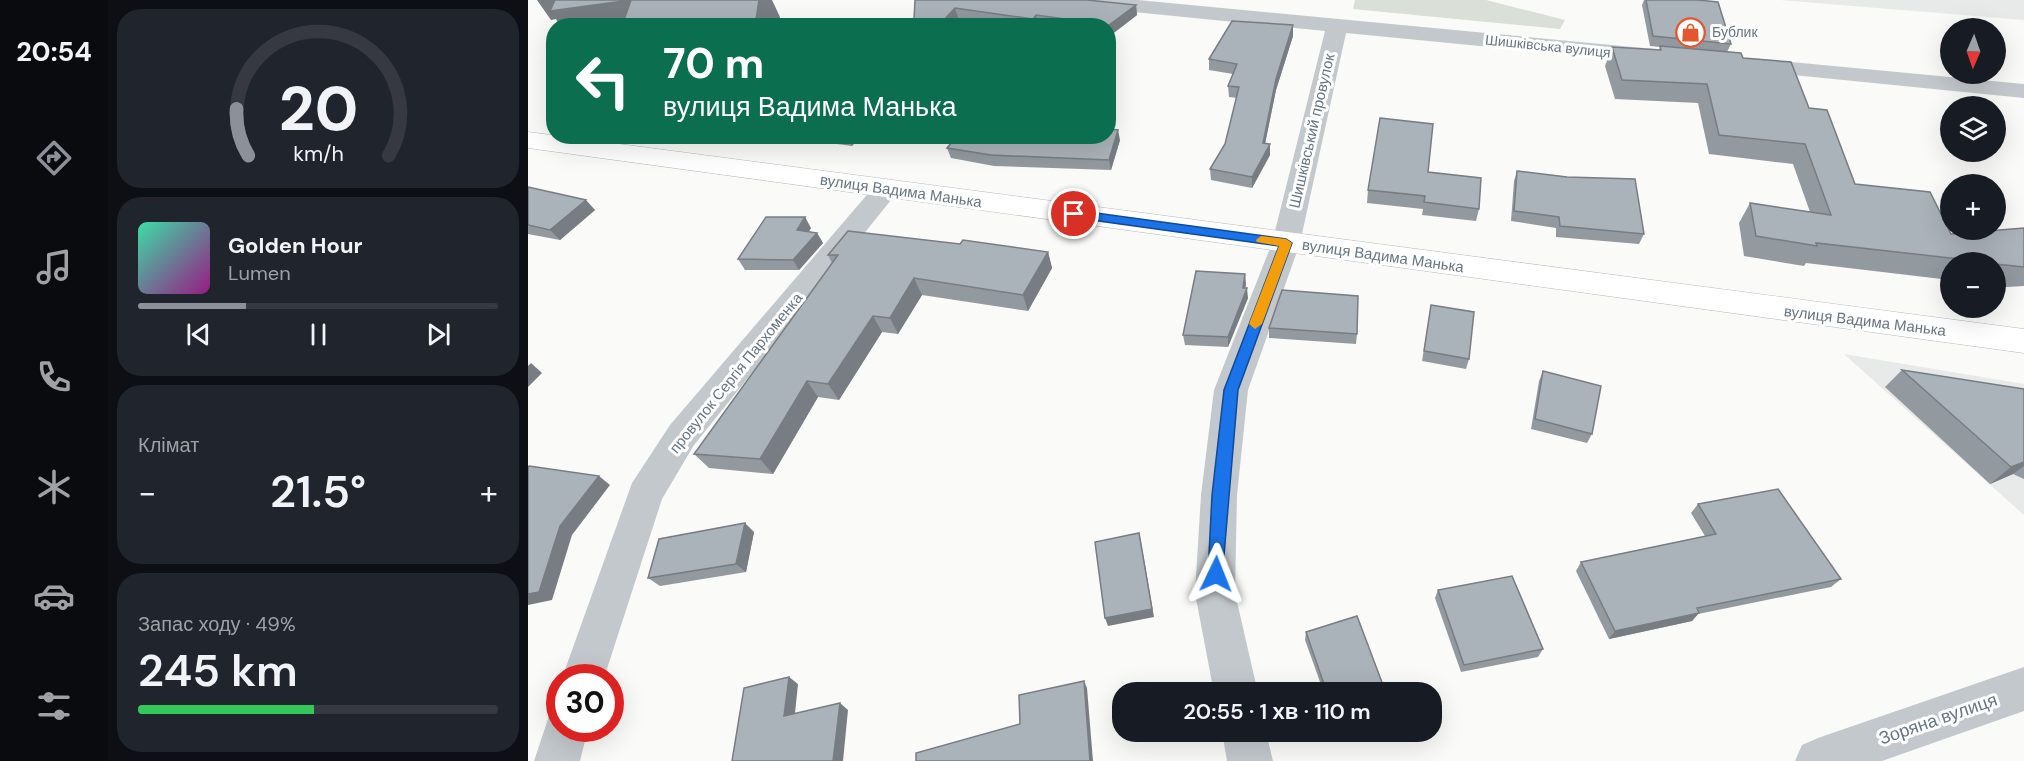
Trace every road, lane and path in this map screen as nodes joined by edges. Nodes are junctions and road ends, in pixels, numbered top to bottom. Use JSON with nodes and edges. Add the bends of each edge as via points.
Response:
{"nodes":[{"id":1,"x":1073,"y":0,"type":"edge"},
{"id":2,"x":1287,"y":10,"type":"edge"},
{"id":3,"x":1337,"y":25,"type":"junction"},
{"id":4,"x":1681,"y":58,"type":"edge"},
{"id":5,"x":1728,"y":63,"type":"edge"},
{"id":6,"x":2024,"y":92,"type":"edge"},
{"id":7,"x":528,"y":140,"type":"edge"},
{"id":8,"x":546,"y":142,"type":"edge"},
{"id":9,"x":557,"y":144,"type":"edge"},
{"id":10,"x":886,"y":189,"type":"junction"},
{"id":11,"x":1286,"y":243,"type":"junction"},
{"id":12,"x":2024,"y":341,"type":"edge"},
{"id":13,"x":588,"y":664,"type":"edge"},
{"id":14,"x":1234,"y":682,"type":"edge"},
{"id":15,"x":2024,"y":689,"type":"edge"},
{"id":16,"x":562,"y":742,"type":"edge"},
{"id":17,"x":1246,"y":742,"type":"edge"},
{"id":18,"x":557,"y":761,"type":"edge"},
{"id":19,"x":1250,"y":761,"type":"edge"},
{"id":20,"x":1818,"y":761,"type":"edge"}],
"edges":[{"from":1,"to":2,"type":"street","name":"Шишківська вулиця"},
{"from":2,"to":3,"type":"street","name":"Шишківська вулиця"},
{"from":3,"to":4,"type":"street","name":"Шишківська вулиця"},
{"from":3,"to":11,"type":"street","name":"Шишківський провулок"},
{"from":5,"to":6,"type":"street"},
{"from":7,"to":8,"type":"main road","name":"вулиця Вадима Манька"},
{"from":9,"to":10,"type":"main road","name":"вулиця Вадима Манька"},
{"from":10,"to":11,"type":"main road","name":"вулиця Вадима Манька"},
{"from":10,"to":13,"type":"street","name":"провулок Сергія Пархоменка","via":[[682,435],[645,494]]},
{"from":11,"to":12,"type":"main road","name":"вулиця Вадима Манька"},
{"from":11,"to":14,"type":"street","name":"Шишківський провулок","via":[[1231,390],[1215,593]]},
{"from":15,"to":20,"type":"street","name":"Зоряна вулиця"},
{"from":16,"to":18,"type":"street"},
{"from":17,"to":19,"type":"street"}]}
